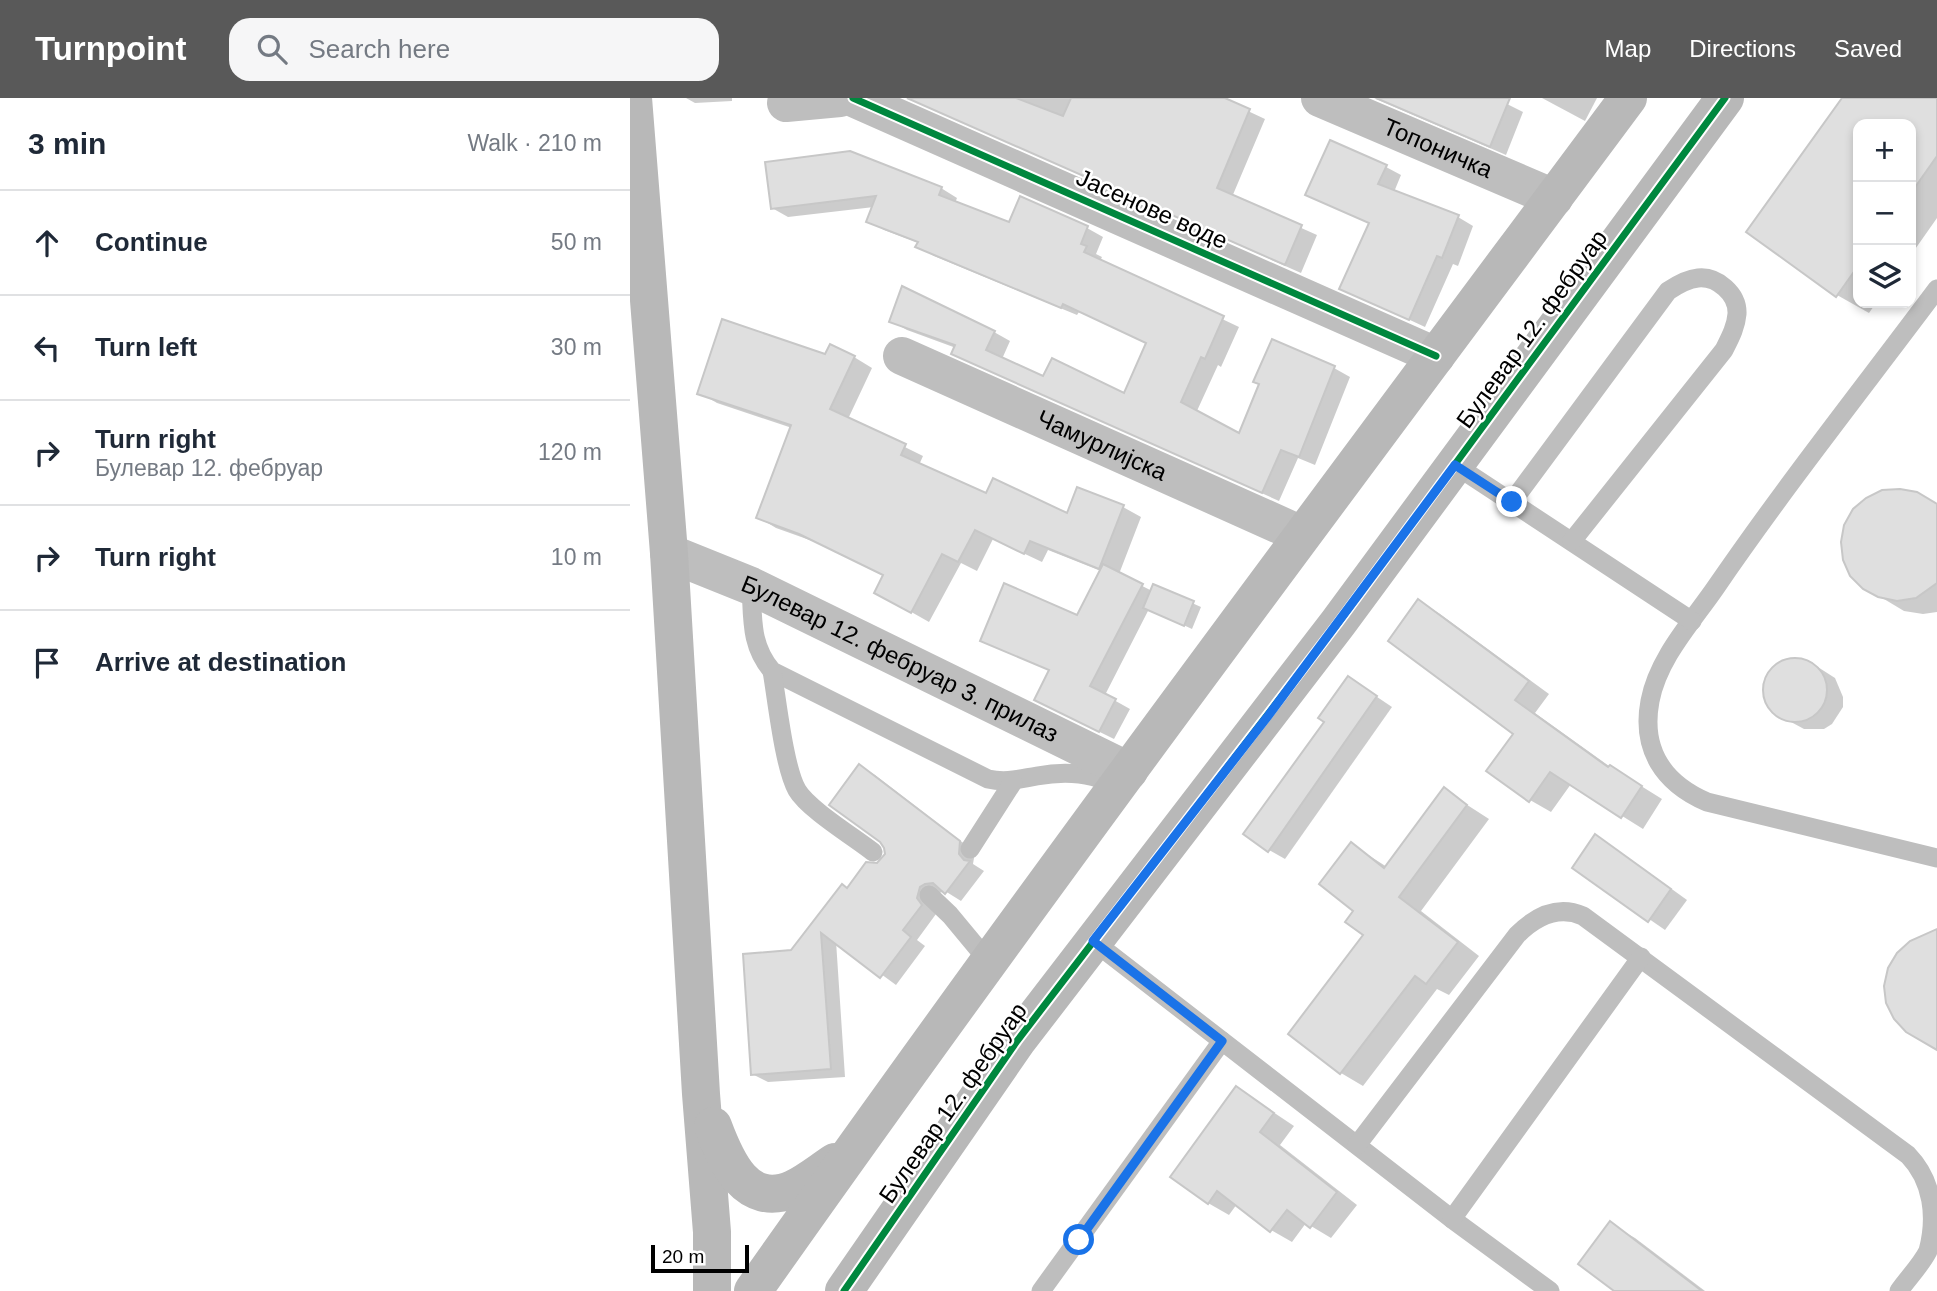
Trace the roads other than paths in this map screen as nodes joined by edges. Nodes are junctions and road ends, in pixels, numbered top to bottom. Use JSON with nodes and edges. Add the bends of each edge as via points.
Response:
{"nodes":[{"id":1,"x":633,"y":98,"type":"edge"},
{"id":2,"x":840,"y":98,"type":"edge"},
{"id":3,"x":853,"y":98,"type":"edge"},
{"id":4,"x":1320,"y":98,"type":"edge"},
{"id":5,"x":1628,"y":98,"type":"edge"},
{"id":6,"x":1725,"y":98,"type":"edge"},
{"id":7,"x":786,"y":103,"type":"dead end"},
{"id":8,"x":1554,"y":198,"type":"junction"},
{"id":9,"x":1937,"y":289,"type":"edge"},
{"id":10,"x":902,"y":356,"type":"dead end"},
{"id":11,"x":1436,"y":356,"type":"junction"},
{"id":12,"x":1455,"y":465,"type":"junction"},
{"id":13,"x":1512,"y":502,"type":"junction"},
{"id":14,"x":1302,"y":535,"type":"junction"},
{"id":15,"x":1572,"y":541,"type":"junction"},
{"id":16,"x":669,"y":553,"type":"junction"},
{"id":17,"x":751,"y":586,"type":"junction"},
{"id":18,"x":1692,"y":621,"type":"junction"},
{"id":19,"x":772,"y":671,"type":"junction"},
{"id":20,"x":1123,"y":779,"type":"junction"},
{"id":21,"x":1013,"y":782,"type":"junction"},
{"id":22,"x":970,"y":849,"type":"dead end"},
{"id":23,"x":873,"y":852,"type":"dead end"},
{"id":24,"x":1937,"y":858,"type":"edge"},
{"id":25,"x":934,"y":895,"type":"dead end"},
{"id":26,"x":1093,"y":941,"type":"junction"},
{"id":27,"x":1641,"y":957,"type":"junction"},
{"id":28,"x":989,"y":962,"type":"junction"},
{"id":29,"x":1222,"y":1041,"type":"junction"},
{"id":30,"x":701,"y":1094,"type":"junction"},
{"id":31,"x":1356,"y":1145,"type":"junction"},
{"id":32,"x":854,"y":1148,"type":"junction"},
{"id":33,"x":1452,"y":1219,"type":"junction"},
{"id":34,"x":1932,"y":1245,"type":"edge"},
{"id":35,"x":712,"y":1291,"type":"edge"},
{"id":36,"x":753,"y":1291,"type":"edge"},
{"id":37,"x":844,"y":1291,"type":"edge"},
{"id":38,"x":1041,"y":1291,"type":"edge"},
{"id":39,"x":1550,"y":1291,"type":"edge"},
{"id":40,"x":1899,"y":1291,"type":"edge"}],
"edges":[{"from":1,"to":16,"type":"main road"},
{"from":2,"to":7,"type":"street"},
{"from":3,"to":11,"type":"street","name":"Јасенове воде"},
{"from":4,"to":8,"type":"street","name":"Топоничка"},
{"from":5,"to":8,"type":"main road"},
{"from":6,"to":12,"type":"main road","name":"Булевар 12. фебруар"},
{"from":8,"to":11,"type":"main road"},
{"from":9,"to":18,"type":"lane"},
{"from":10,"to":14,"type":"street","name":"Чамурлијска"},
{"from":11,"to":14,"type":"main road"},
{"from":12,"to":13,"type":"lane"},
{"from":12,"to":26,"type":"main road","name":"Булевар 12. фебруар"},
{"from":13,"to":15,"type":"lane"},
{"from":13,"to":15,"type":"lane","via":[[1668,291],[1698,278],[1721,283],[1737,310],[1724,350]]},
{"from":14,"to":20,"type":"main road"},
{"from":15,"to":18,"type":"lane"},
{"from":16,"to":17,"type":"street","name":"Булевар 12. фебруар 3. прилаз"},
{"from":16,"to":30,"type":"main road"},
{"from":17,"to":19,"type":"lane","via":[[755,642]]},
{"from":17,"to":20,"type":"street","name":"Булевар 12. фебруар 3. прилаз"},
{"from":18,"to":24,"type":"lane","via":[[1668,656],[1650,701],[1650,738],[1671,780],[1707,802]]},
{"from":19,"to":21,"type":"lane","via":[[988,779]]},
{"from":19,"to":23,"type":"lane","via":[[796,789]]},
{"from":20,"to":21,"type":"lane","via":[[1038,776]]},
{"from":20,"to":28,"type":"main road"},
{"from":21,"to":22,"type":"lane"},
{"from":25,"to":28,"type":"lane"},
{"from":26,"to":29,"type":"lane"},
{"from":26,"to":37,"type":"main road","name":"Булевар 12. фебруар","via":[[1017,1041]]},
{"from":27,"to":31,"type":"lane","via":[[1573,911],[1536,919],[1517,935]]},
{"from":27,"to":33,"type":"lane"},
{"from":27,"to":34,"type":"lane","via":[[1920,1167],[1936,1220]]},
{"from":28,"to":32,"type":"main road"},
{"from":29,"to":31,"type":"lane"},
{"from":29,"to":38,"type":"lane"},
{"from":30,"to":32,"type":"main road","via":[[731,1168],[764,1193],[793,1189]]},
{"from":30,"to":35,"type":"main road"},
{"from":31,"to":33,"type":"lane"},
{"from":32,"to":36,"type":"main road"},
{"from":33,"to":39,"type":"lane"},
{"from":34,"to":40,"type":"lane"}]}
